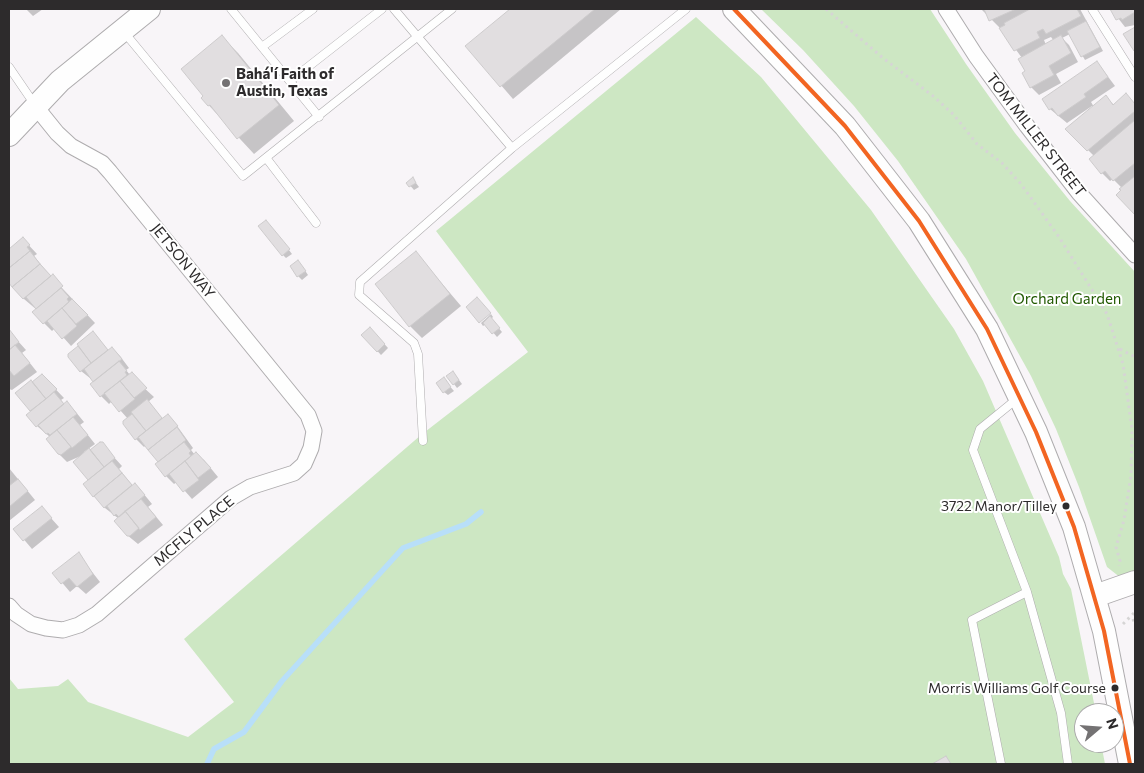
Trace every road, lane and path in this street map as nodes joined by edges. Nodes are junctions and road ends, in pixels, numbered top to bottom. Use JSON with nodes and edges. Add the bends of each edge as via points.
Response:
{"nodes":[{"id":1,"x":149,"y":9,"type":"edge"},
{"id":2,"x":231,"y":9,"type":"edge"},
{"id":3,"x":313,"y":9,"type":"edge"},
{"id":4,"x":382,"y":9,"type":"edge"},
{"id":5,"x":394,"y":9,"type":"edge"},
{"id":6,"x":452,"y":9,"type":"edge"},
{"id":7,"x":686,"y":9,"type":"edge"},
{"id":8,"x":734,"y":9,"type":"edge"},
{"id":9,"x":826,"y":9,"type":"edge"},
{"id":10,"x":946,"y":9,"type":"edge"},
{"id":11,"x":1092,"y":9,"type":"edge"},
{"id":12,"x":123,"y":30,"type":"junction"},
{"id":13,"x":416,"y":38,"type":"junction"},
{"id":14,"x":262,"y":47,"type":"junction"},
{"id":15,"x":10,"y":70,"type":"edge"},
{"id":16,"x":1135,"y":77,"type":"edge"},
{"id":17,"x":290,"y":81,"type":"junction"},
{"id":18,"x":36,"y":107,"type":"junction"},
{"id":19,"x":319,"y":117,"type":"junction"},
{"id":20,"x":9,"y":134,"type":"edge"},
{"id":21,"x":512,"y":148,"type":"junction"},
{"id":22,"x":267,"y":159,"type":"junction"},
{"id":23,"x":316,"y":223,"type":"dead end"},
{"id":24,"x":1135,"y":255,"type":"edge"},
{"id":25,"x":1119,"y":348,"type":"junction"},
{"id":26,"x":1135,"y":357,"type":"edge"},
{"id":27,"x":1019,"y":397,"type":"junction"},
{"id":28,"x":314,"y":431,"type":"joint"},
{"id":29,"x":423,"y":441,"type":"dead end"},
{"id":30,"x":1126,"y":578,"type":"edge"},
{"id":31,"x":1027,"y":592,"type":"junction"},
{"id":32,"x":1095,"y":596,"type":"junction"},
{"id":33,"x":9,"y":606,"type":"edge"},
{"id":34,"x":1133,"y":619,"type":"dead end"},
{"id":35,"x":1135,"y":625,"type":"edge"},
{"id":36,"x":1001,"y":764,"type":"edge"},
{"id":37,"x":1068,"y":764,"type":"edge"},
{"id":38,"x":1130,"y":764,"type":"edge"}],
"edges":[{"from":1,"to":12,"type":"main road"},
{"from":2,"to":14,"type":"lane"},
{"from":3,"to":14,"type":"lane"},
{"from":4,"to":17,"type":"lane"},
{"from":5,"to":13,"type":"lane"},
{"from":6,"to":13,"type":"lane"},
{"from":7,"to":21,"type":"lane"},
{"from":8,"to":27,"type":"main road","via":[[845,126],[919,220],[987,328]]},
{"from":9,"to":25,"type":"path","via":[[934,96],[1020,184],[1096,294]]},
{"from":10,"to":24,"type":"street","name":"TOM MILLER STREET","via":[[1027,126],[1079,193]]},
{"from":11,"to":16,"type":"lane"},
{"from":12,"to":18,"type":"main road","via":[[60,81]]},
{"from":12,"to":22,"type":"lane","via":[[240,174],[247,175]]},
{"from":13,"to":19,"type":"lane"},
{"from":13,"to":21,"type":"lane"},
{"from":14,"to":17,"type":"lane"},
{"from":15,"to":18,"type":"lane"},
{"from":17,"to":19,"type":"lane"},
{"from":18,"to":20,"type":"main road"},
{"from":18,"to":28,"type":"street","name":"JETSON WAY","via":[[71,146],[102,163],[110,172],[308,415]]},
{"from":19,"to":22,"type":"lane"},
{"from":21,"to":29,"type":"lane","via":[[360,282],[359,295],[414,343],[418,354]]},
{"from":22,"to":23,"type":"lane"},
{"from":25,"to":26,"type":"path"},
{"from":25,"to":30,"type":"path","via":[[1132,429],[1131,476],[1116,547]]},
{"from":27,"to":31,"type":"lane","via":[[980,429],[973,450]]},
{"from":27,"to":32,"type":"main road","via":[[1074,527]]},
{"from":28,"to":33,"type":"street","name":"MCFLY PLACE","via":[[304,464],[294,473],[250,487],[231,498],[97,614],[79,625],[63,630],[31,624]]},
{"from":30,"to":32,"type":"main road"},
{"from":31,"to":36,"type":"lane","via":[[972,620]]},
{"from":31,"to":37,"type":"lane","via":[[1061,713]]},
{"from":32,"to":38,"type":"main road"},
{"from":34,"to":35,"type":"path"}]}
